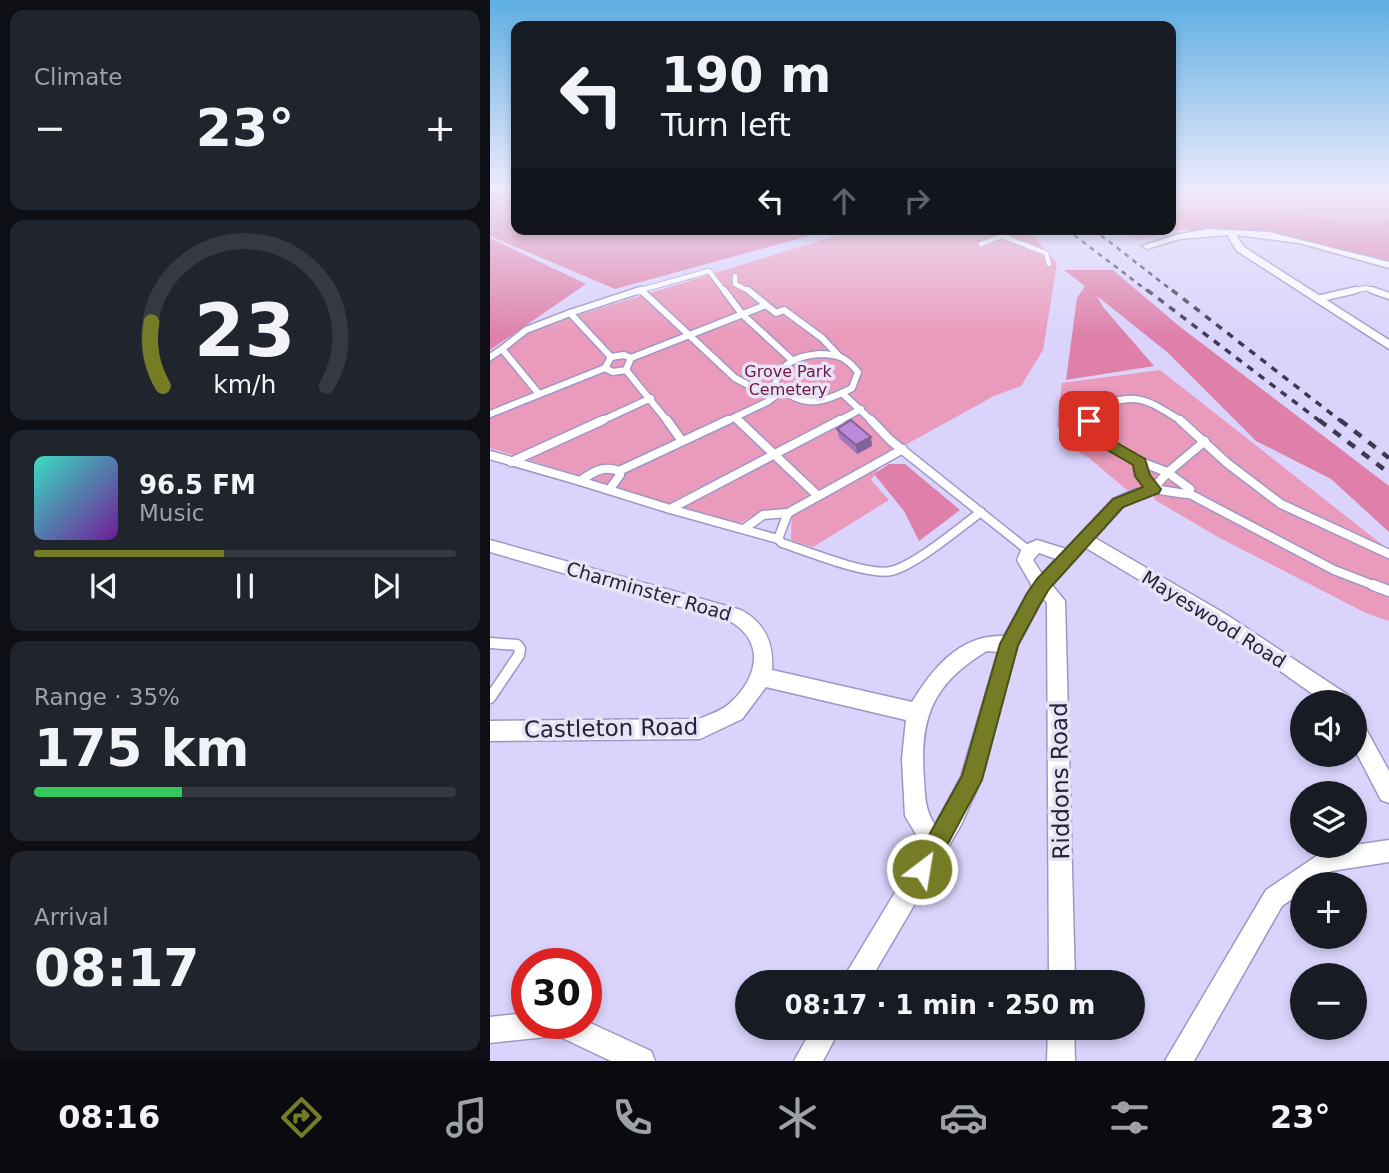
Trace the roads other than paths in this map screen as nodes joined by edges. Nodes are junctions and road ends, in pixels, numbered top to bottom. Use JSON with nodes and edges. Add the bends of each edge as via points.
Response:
{"nodes":[{"id":1,"x":995,"y":239,"type":"edge"},
{"id":2,"x":1009,"y":239,"type":"edge"},
{"id":3,"x":1169,"y":239,"type":"edge"},
{"id":4,"x":1234,"y":239,"type":"edge"},
{"id":5,"x":1289,"y":239,"type":"edge"},
{"id":6,"x":981,"y":244,"type":"dead end"},
{"id":7,"x":1147,"y":246,"type":"dead end"},
{"id":8,"x":1049,"y":264,"type":"dead end"},
{"id":9,"x":1389,"y":265,"type":"edge"},
{"id":10,"x":735,"y":276,"type":"dead end"},
{"id":11,"x":641,"y":290,"type":"junction"},
{"id":12,"x":1389,"y":296,"type":"edge"},
{"id":13,"x":1317,"y":299,"type":"junction"},
{"id":14,"x":766,"y":305,"type":"junction"},
{"id":15,"x":570,"y":313,"type":"junction"},
{"id":16,"x":742,"y":314,"type":"junction"},
{"id":17,"x":689,"y":335,"type":"junction"},
{"id":18,"x":1389,"y":345,"type":"edge"},
{"id":19,"x":502,"y":349,"type":"junction"},
{"id":20,"x":838,"y":355,"type":"junction"},
{"id":21,"x":490,"y":357,"type":"edge"},
{"id":22,"x":611,"y":357,"type":"junction"},
{"id":23,"x":631,"y":358,"type":"junction"},
{"id":24,"x":793,"y":361,"type":"junction"},
{"id":25,"x":605,"y":368,"type":"junction"},
{"id":26,"x":626,"y":370,"type":"junction"},
{"id":27,"x":782,"y":391,"type":"junction"},
{"id":28,"x":842,"y":393,"type":"junction"},
{"id":29,"x":539,"y":394,"type":"junction"},
{"id":30,"x":651,"y":398,"type":"junction"},
{"id":31,"x":862,"y":409,"type":"junction"},
{"id":32,"x":490,"y":414,"type":"edge"},
{"id":33,"x":736,"y":417,"type":"junction"},
{"id":34,"x":682,"y":441,"type":"junction"},
{"id":35,"x":1205,"y":441,"type":"junction"},
{"id":36,"x":903,"y":449,"type":"junction"},
{"id":37,"x":774,"y":455,"type":"junction"},
{"id":38,"x":490,"y":456,"type":"edge"},
{"id":39,"x":511,"y":462,"type":"junction"},
{"id":40,"x":1140,"y":463,"type":"junction"},
{"id":41,"x":619,"y":471,"type":"junction"},
{"id":42,"x":1167,"y":473,"type":"junction"},
{"id":43,"x":580,"y":481,"type":"junction"},
{"id":44,"x":1153,"y":489,"type":"junction"},
{"id":45,"x":609,"y":490,"type":"junction"},
{"id":46,"x":1188,"y":493,"type":"junction"},
{"id":47,"x":1136,"y":494,"type":"joint"},
{"id":48,"x":817,"y":495,"type":"junction"},
{"id":49,"x":670,"y":509,"type":"junction"},
{"id":50,"x":981,"y":512,"type":"junction"},
{"id":51,"x":788,"y":513,"type":"junction"},
{"id":52,"x":744,"y":529,"type":"junction"},
{"id":53,"x":778,"y":539,"type":"junction"},
{"id":54,"x":1085,"y":540,"type":"junction"},
{"id":55,"x":490,"y":546,"type":"edge"},
{"id":56,"x":1029,"y":551,"type":"junction"},
{"id":57,"x":1389,"y":554,"type":"edge"},
{"id":58,"x":1068,"y":557,"type":"junction"},
{"id":59,"x":1043,"y":584,"type":"junction"},
{"id":60,"x":1389,"y":591,"type":"edge"},
{"id":61,"x":490,"y":643,"type":"edge"},
{"id":62,"x":1009,"y":644,"type":"junction"},
{"id":63,"x":762,"y":677,"type":"junction"},
{"id":64,"x":1323,"y":690,"type":"edge"},
{"id":65,"x":490,"y":698,"type":"edge"},
{"id":66,"x":917,"y":713,"type":"junction"},
{"id":67,"x":490,"y":731,"type":"edge"},
{"id":68,"x":1367,"y":751,"type":"edge"},
{"id":69,"x":1389,"y":792,"type":"edge"},
{"id":70,"x":936,"y":846,"type":"junction"},
{"id":71,"x":1389,"y":851,"type":"edge"},
{"id":72,"x":861,"y":970,"type":"edge"},
{"id":73,"x":1062,"y":970,"type":"edge"},
{"id":74,"x":511,"y":1028,"type":"edge"},
{"id":75,"x":490,"y":1030,"type":"edge"},
{"id":76,"x":595,"y":1039,"type":"edge"},
{"id":77,"x":820,"y":1040,"type":"edge"},
{"id":78,"x":1061,"y":1040,"type":"edge"},
{"id":79,"x":641,"y":1061,"type":"edge"},
{"id":80,"x":808,"y":1061,"type":"edge"},
{"id":81,"x":1061,"y":1061,"type":"edge"},
{"id":82,"x":1179,"y":1061,"type":"edge"}],
"edges":[{"from":1,"to":6,"type":"lane"},
{"from":2,"to":8,"type":"lane","via":[[1046,253]]},
{"from":3,"to":7,"type":"street"},
{"from":4,"to":13,"type":"street","via":[[1240,249]]},
{"from":5,"to":9,"type":"street"},
{"from":10,"to":14,"type":"lane","via":[[735,284]]},
{"from":11,"to":15,"type":"lane"},
{"from":11,"to":16,"type":"lane","via":[[709,271]]},
{"from":11,"to":17,"type":"lane"},
{"from":12,"to":13,"type":"lane","via":[[1366,288]]},
{"from":13,"to":18,"type":"street"},
{"from":14,"to":16,"type":"lane"},
{"from":14,"to":20,"type":"lane","via":[[776,313],[784,310]]},
{"from":15,"to":19,"type":"lane","via":[[526,330]]},
{"from":15,"to":22,"type":"lane"},
{"from":16,"to":17,"type":"lane"},
{"from":16,"to":24,"type":"lane"},
{"from":17,"to":23,"type":"lane"},
{"from":17,"to":27,"type":"lane","via":[[735,378],[752,387]]},
{"from":19,"to":21,"type":"lane"},
{"from":19,"to":29,"type":"lane"},
{"from":20,"to":24,"type":"lane","via":[[814,353]]},
{"from":20,"to":28,"type":"lane","via":[[858,372],[852,388]]},
{"from":22,"to":23,"type":"lane"},
{"from":22,"to":25,"type":"lane"},
{"from":23,"to":26,"type":"lane"},
{"from":24,"to":27,"type":"lane","via":[[776,375],[775,384]]},
{"from":25,"to":26,"type":"lane"},
{"from":25,"to":29,"type":"lane"},
{"from":26,"to":30,"type":"lane"},
{"from":27,"to":28,"type":"lane","via":[[789,398],[808,402],[830,400]]},
{"from":27,"to":33,"type":"lane"},
{"from":28,"to":31,"type":"lane"},
{"from":29,"to":32,"type":"lane"},
{"from":30,"to":34,"type":"lane"},
{"from":30,"to":39,"type":"lane"},
{"from":31,"to":36,"type":"lane"},
{"from":31,"to":37,"type":"lane"},
{"from":33,"to":34,"type":"lane"},
{"from":33,"to":37,"type":"lane"},
{"from":34,"to":41,"type":"lane"},
{"from":35,"to":40,"type":"lane","via":[[1176,416],[1145,400],[1124,397],[1094,407],[1089,419],[1094,432]]},
{"from":35,"to":42,"type":"lane"},
{"from":35,"to":57,"type":"lane","via":[[1281,504]]},
{"from":36,"to":48,"type":"lane"},
{"from":36,"to":50,"type":"lane"},
{"from":37,"to":48,"type":"lane"},
{"from":37,"to":49,"type":"lane"},
{"from":38,"to":39,"type":"lane"},
{"from":39,"to":43,"type":"lane"},
{"from":40,"to":42,"type":"lane","via":[[1150,462]]},
{"from":40,"to":44,"type":"lane","via":[[1142,476]]},
{"from":41,"to":43,"type":"lane","via":[[604,467]]},
{"from":41,"to":45,"type":"lane"},
{"from":42,"to":44,"type":"lane"},
{"from":42,"to":46,"type":"lane","via":[[1186,483]]},
{"from":43,"to":45,"type":"lane"},
{"from":44,"to":46,"type":"lane"},
{"from":44,"to":47,"type":"lane"},
{"from":45,"to":49,"type":"lane"},
{"from":46,"to":60,"type":"lane","via":[[1334,570]]},
{"from":47,"to":54,"type":"street","via":[[1118,503]]},
{"from":48,"to":51,"type":"lane"},
{"from":49,"to":52,"type":"lane"},
{"from":50,"to":53,"type":"lane","via":[[899,568],[882,573]]},
{"from":50,"to":56,"type":"lane"},
{"from":51,"to":52,"type":"lane","via":[[763,515]]},
{"from":51,"to":53,"type":"lane"},
{"from":52,"to":53,"type":"lane"},
{"from":54,"to":58,"type":"street"},
{"from":54,"to":64,"type":"street","name":"Mayeswood Road","via":[[1221,620]]},
{"from":55,"to":63,"type":"street","name":"Charminster Road","via":[[736,615],[762,639]]},
{"from":56,"to":58,"type":"street","via":[[1042,546]]},
{"from":56,"to":59,"type":"street","name":"Riddons Road","via":[[1027,566]]},
{"from":58,"to":59,"type":"street"},
{"from":59,"to":62,"type":"street"},
{"from":59,"to":73,"type":"street","name":"Riddons Road","via":[[1056,601]]},
{"from":61,"to":65,"type":"lane","via":[[510,643],[520,649]]},
{"from":62,"to":66,"type":"street","via":[[985,643],[964,654],[935,682]]},
{"from":62,"to":70,"type":"street","via":[[971,780]]},
{"from":63,"to":66,"type":"street"},
{"from":63,"to":67,"type":"street","name":"Castleton Road","via":[[736,712],[700,729]]},
{"from":66,"to":70,"type":"street","via":[[911,769],[916,816]]},
{"from":68,"to":69,"type":"street"},
{"from":70,"to":72,"type":"street"},
{"from":71,"to":82,"type":"street","via":[[1327,860],[1274,898]]},
{"from":74,"to":75,"type":"street"},
{"from":76,"to":79,"type":"street"},
{"from":77,"to":80,"type":"street"},
{"from":78,"to":81,"type":"street"}]}
